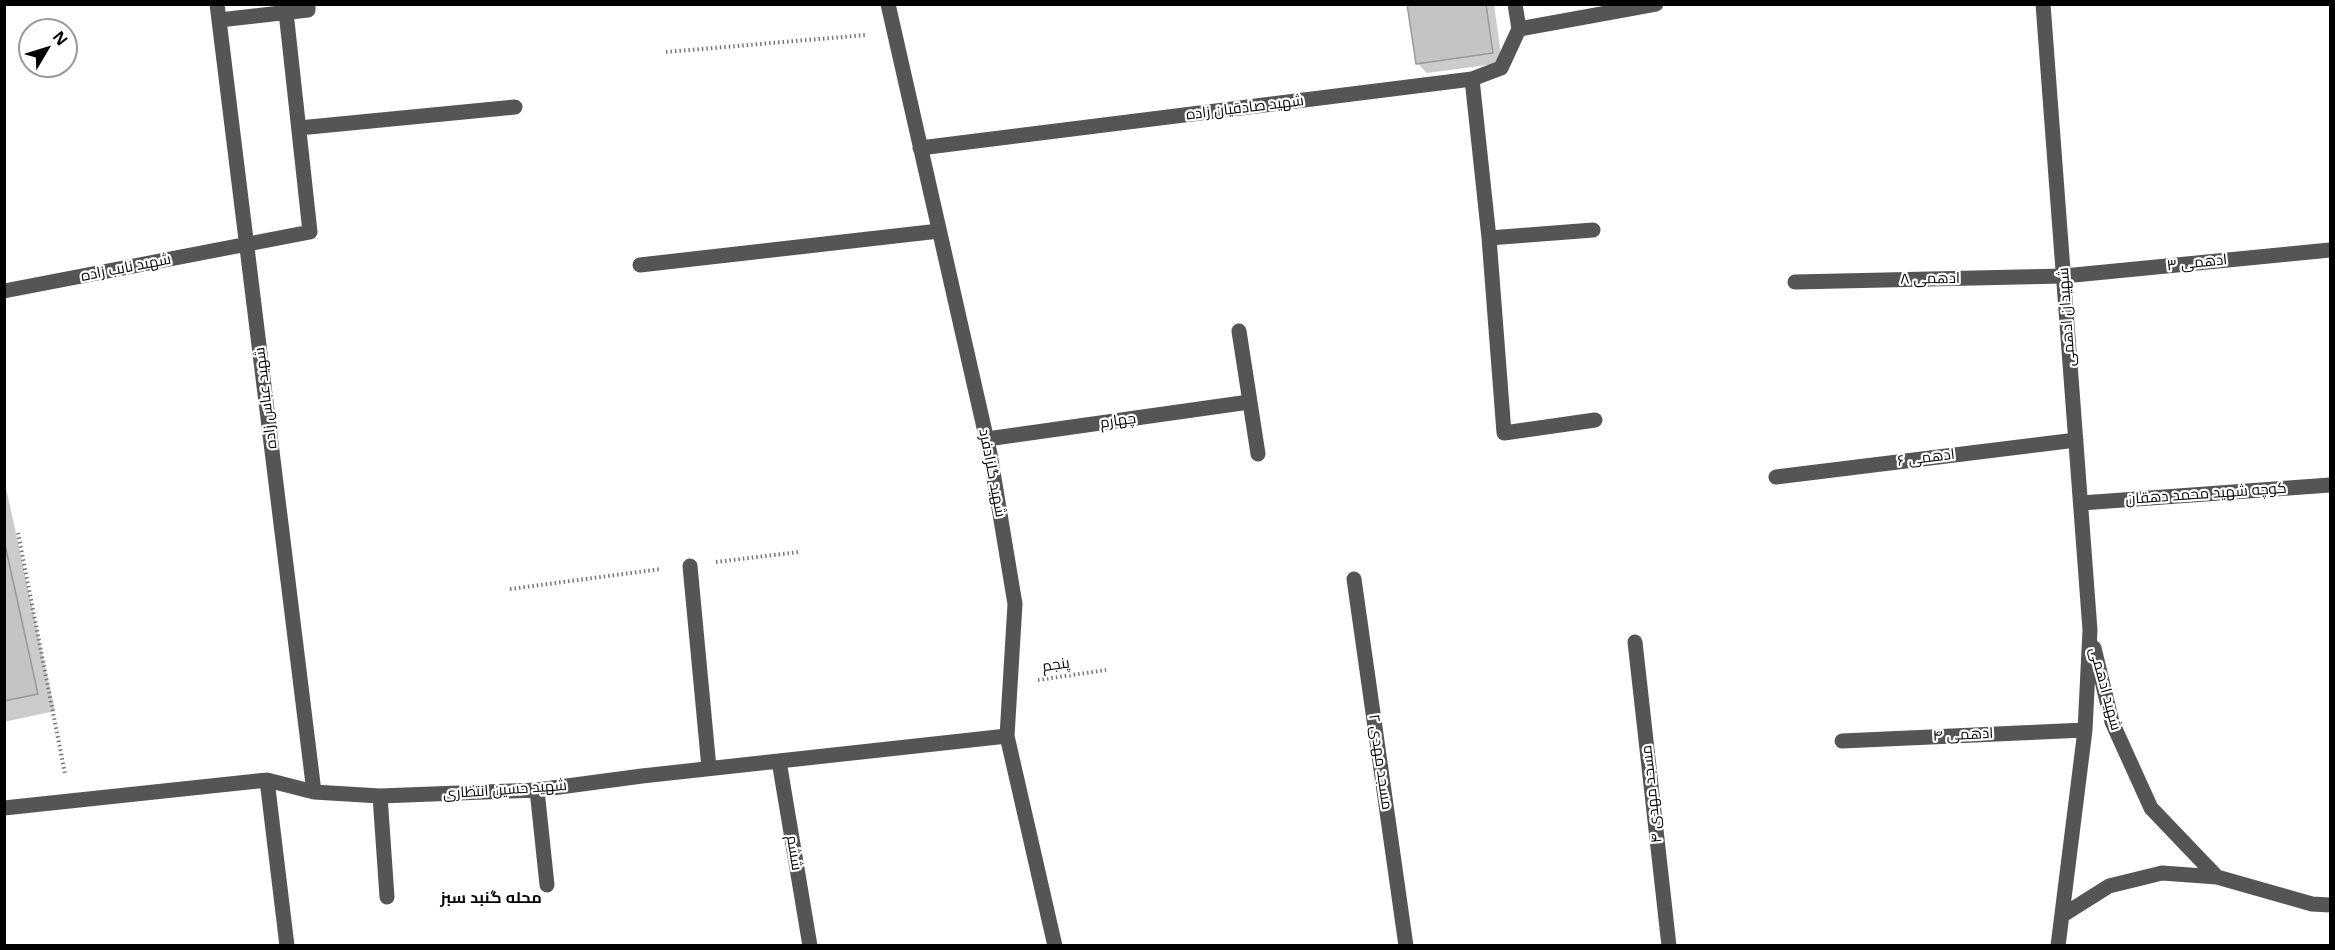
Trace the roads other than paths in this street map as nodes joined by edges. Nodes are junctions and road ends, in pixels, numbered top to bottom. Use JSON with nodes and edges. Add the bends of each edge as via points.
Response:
{"nodes":[{"id":1,"x":308,"y":4,"type":"edge"},
{"id":2,"x":888,"y":4,"type":"edge"},
{"id":3,"x":1515,"y":4,"type":"edge"},
{"id":4,"x":1656,"y":4,"type":"edge"},
{"id":5,"x":2043,"y":4,"type":"edge"},
{"id":6,"x":218,"y":12,"type":"edge"},
{"id":7,"x":286,"y":12,"type":"junction"},
{"id":8,"x":1519,"y":29,"type":"junction"},
{"id":9,"x":1472,"y":79,"type":"junction"},
{"id":10,"x":515,"y":107,"type":"dead end"},
{"id":11,"x":299,"y":128,"type":"junction"},
{"id":12,"x":920,"y":148,"type":"junction"},
{"id":13,"x":1593,"y":230,"type":"dead end"},
{"id":14,"x":939,"y":231,"type":"junction"},
{"id":15,"x":1490,"y":238,"type":"junction"},
{"id":16,"x":247,"y":244,"type":"junction"},
{"id":17,"x":2331,"y":250,"type":"edge"},
{"id":18,"x":639,"y":265,"type":"dead end"},
{"id":19,"x":2064,"y":276,"type":"junction"},
{"id":20,"x":1795,"y":282,"type":"dead end"},
{"id":21,"x":4,"y":291,"type":"edge"},
{"id":22,"x":1239,"y":331,"type":"dead end"},
{"id":23,"x":1249,"y":402,"type":"junction"},
{"id":24,"x":1595,"y":420,"type":"dead end"},
{"id":25,"x":987,"y":439,"type":"junction"},
{"id":26,"x":2076,"y":440,"type":"junction"},
{"id":27,"x":1258,"y":454,"type":"dead end"},
{"id":28,"x":1776,"y":477,"type":"dead end"},
{"id":29,"x":2331,"y":485,"type":"edge"},
{"id":30,"x":2081,"y":503,"type":"junction"},
{"id":31,"x":690,"y":566,"type":"road end"},
{"id":32,"x":1354,"y":579,"type":"dead end"},
{"id":33,"x":2090,"y":630,"type":"junction"},
{"id":34,"x":1635,"y":642,"type":"dead end"},
{"id":35,"x":2085,"y":730,"type":"junction"},
{"id":36,"x":1007,"y":736,"type":"junction"},
{"id":37,"x":1842,"y":741,"type":"dead end"},
{"id":38,"x":779,"y":760,"type":"junction"},
{"id":39,"x":709,"y":768,"type":"junction"},
{"id":40,"x":267,"y":780,"type":"junction"},
{"id":41,"x":537,"y":790,"type":"junction"},
{"id":42,"x":314,"y":792,"type":"junction"},
{"id":43,"x":380,"y":796,"type":"junction"},
{"id":44,"x":4,"y":808,"type":"edge"},
{"id":45,"x":2217,"y":876,"type":"junction"},
{"id":46,"x":547,"y":885,"type":"dead end"},
{"id":47,"x":387,"y":897,"type":"dead end"},
{"id":48,"x":2331,"y":905,"type":"edge"},
{"id":49,"x":2064,"y":915,"type":"junction"},
{"id":50,"x":287,"y":945,"type":"edge"},
{"id":51,"x":810,"y":945,"type":"edge"},
{"id":52,"x":1055,"y":945,"type":"edge"},
{"id":53,"x":1406,"y":945,"type":"edge"},
{"id":54,"x":1669,"y":945,"type":"edge"},
{"id":55,"x":2058,"y":945,"type":"edge"}],
"edges":[{"from":1,"to":7,"type":"street","via":[[308,10]]},
{"from":2,"to":12,"type":"street","name":"شهید گلزادفرد"},
{"from":3,"to":8,"type":"street"},
{"from":4,"to":8,"type":"street"},
{"from":5,"to":19,"type":"street","name":"شهیدان ادهمی"},
{"from":6,"to":7,"type":"street"},
{"from":6,"to":16,"type":"street","name":"شهید عباس زاده"},
{"from":7,"to":11,"type":"street"},
{"from":8,"to":9,"type":"street","name":"شهید صادقیان زاده","via":[[1501,68]]},
{"from":9,"to":12,"type":"street","name":"شهید صادقیان زاده"},
{"from":9,"to":15,"type":"street"},
{"from":10,"to":11,"type":"street"},
{"from":11,"to":16,"type":"street","name":"شهید نایب زاده","via":[[310,232]]},
{"from":12,"to":14,"type":"street","name":"شهید گلزادفرد"},
{"from":13,"to":15,"type":"street"},
{"from":14,"to":18,"type":"street"},
{"from":14,"to":25,"type":"street","name":"شهید گلزادفرد"},
{"from":15,"to":24,"type":"street","via":[[1504,433]]},
{"from":16,"to":21,"type":"street","name":"شهید نایب زاده"},
{"from":16,"to":42,"type":"street","name":"شهید عباس زاده"},
{"from":17,"to":19,"type":"street","name":"ادهمی ۳"},
{"from":19,"to":20,"type":"street","name":"ادهمی ۸"},
{"from":19,"to":26,"type":"street","name":"شهیدان ادهمی"},
{"from":22,"to":23,"type":"street"},
{"from":23,"to":25,"type":"street","name":"چهارم"},
{"from":23,"to":27,"type":"street"},
{"from":25,"to":36,"type":"street","name":"شهید گلزادفرد","via":[[1015,604]]},
{"from":26,"to":28,"type":"street","name":"ادهمی ۶"},
{"from":26,"to":30,"type":"street","name":"شهیدان ادهمی"},
{"from":29,"to":30,"type":"street","name":"کوچه شهید محمد دهقان"},
{"from":30,"to":33,"type":"street","name":"شهیدان ادهمی"},
{"from":31,"to":39,"type":"street"},
{"from":32,"to":53,"type":"street","name":"مسجد مهدی ۲"},
{"from":33,"to":35,"type":"street","name":"شهید ادهمی"},
{"from":33,"to":45,"type":"street","name":"شهید ادهمی","via":[[2112,722],[2151,808]]},
{"from":34,"to":54,"type":"street","name":"مسجد مهدی ۴"},
{"from":35,"to":37,"type":"street","name":"ادهمی ۴"},
{"from":35,"to":49,"type":"street","name":"شهید ادهمی"},
{"from":36,"to":38,"type":"street","name":"شهید حسین انتظاری"},
{"from":36,"to":52,"type":"street","name":"شهید گلزادفرد"},
{"from":38,"to":39,"type":"street","name":"شهید حسین انتظاری"},
{"from":38,"to":51,"type":"street","name":"ششم"},
{"from":39,"to":41,"type":"street","name":"شهید حسین انتظاری"},
{"from":40,"to":42,"type":"street","name":"شهید حسین انتظاری"},
{"from":40,"to":44,"type":"street","name":"شهید حسین انتظاری"},
{"from":40,"to":50,"type":"street"},
{"from":41,"to":43,"type":"street","name":"شهید حسین انتظاری"},
{"from":41,"to":46,"type":"street"},
{"from":42,"to":43,"type":"street","name":"شهید حسین انتظاری"},
{"from":43,"to":47,"type":"street"},
{"from":45,"to":48,"type":"street","name":"شهید ادهمی","via":[[2312,904]]},
{"from":45,"to":49,"type":"street","via":[[2162,873],[2109,886]]},
{"from":49,"to":55,"type":"street","name":"شهید ادهمی"}]}
